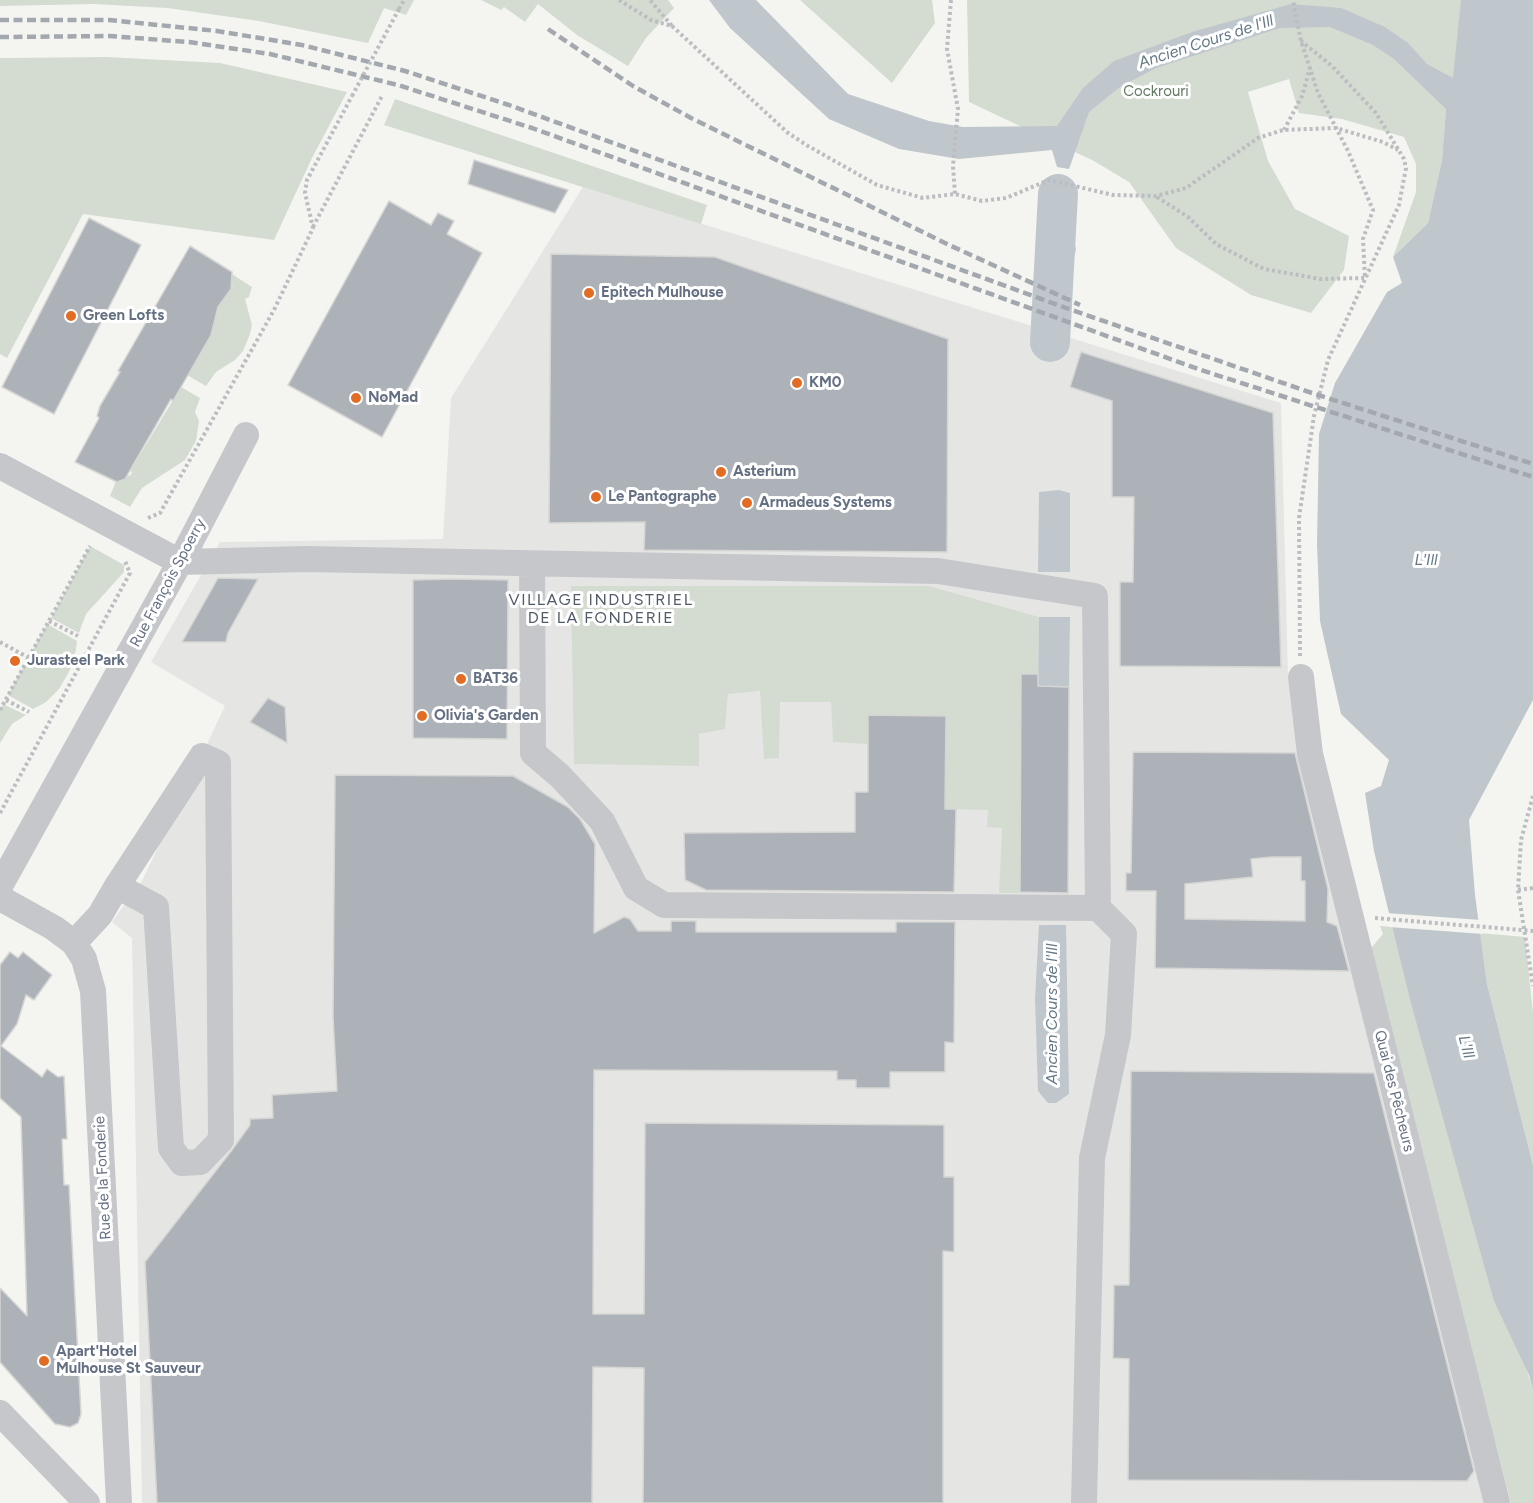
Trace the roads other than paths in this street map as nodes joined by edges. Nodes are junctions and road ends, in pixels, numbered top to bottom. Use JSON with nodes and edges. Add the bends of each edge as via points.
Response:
{"nodes":[{"id":1,"x":246,"y":435,"type":"dead end"},
{"id":2,"x":0,"y":466,"type":"edge"},
{"id":3,"x":180,"y":562,"type":"junction"},
{"id":4,"x":532,"y":564,"type":"junction"},
{"id":5,"x":1301,"y":677,"type":"road end"},
{"id":6,"x":0,"y":886,"type":"edge"},
{"id":7,"x":117,"y":886,"type":"junction"},
{"id":8,"x":0,"y":898,"type":"edge"},
{"id":9,"x":1098,"y":908,"type":"junction"},
{"id":10,"x":74,"y":943,"type":"junction"},
{"id":11,"x":0,"y":1413,"type":"edge"},
{"id":12,"x":87,"y":1503,"type":"edge"},
{"id":13,"x":119,"y":1503,"type":"edge"},
{"id":14,"x":1083,"y":1503,"type":"edge"},
{"id":15,"x":1497,"y":1503,"type":"edge"}],
"edges":[{"from":1,"to":3,"type":"street","name":"Rue François Spoerry"},
{"from":2,"to":3,"type":"street"},
{"from":3,"to":4,"type":"street","via":[[274,559]]},
{"from":3,"to":6,"type":"street","name":"Rue François Spoerry"},
{"from":4,"to":9,"type":"street","via":[[533,753],[602,821],[636,888],[664,905]]},
{"from":4,"to":9,"type":"street","via":[[938,571],[1095,597]]},
{"from":5,"to":15,"type":"street","name":"Quai des Pêcheurs","via":[[1310,754]]},
{"from":7,"to":7,"type":"street","via":[[202,756],[218,763],[221,1140],[200,1162],[182,1163],[171,1148],[156,907]]},
{"from":7,"to":10,"type":"street","via":[[100,915]]},
{"from":8,"to":10,"type":"street","name":"Rue de la Fonderie"},
{"from":9,"to":14,"type":"street","via":[[1124,934],[1118,1035],[1092,1158]]},
{"from":10,"to":13,"type":"street","name":"Rue de la Fonderie","via":[[84,959],[93,991]]},
{"from":11,"to":12,"type":"street"}]}
